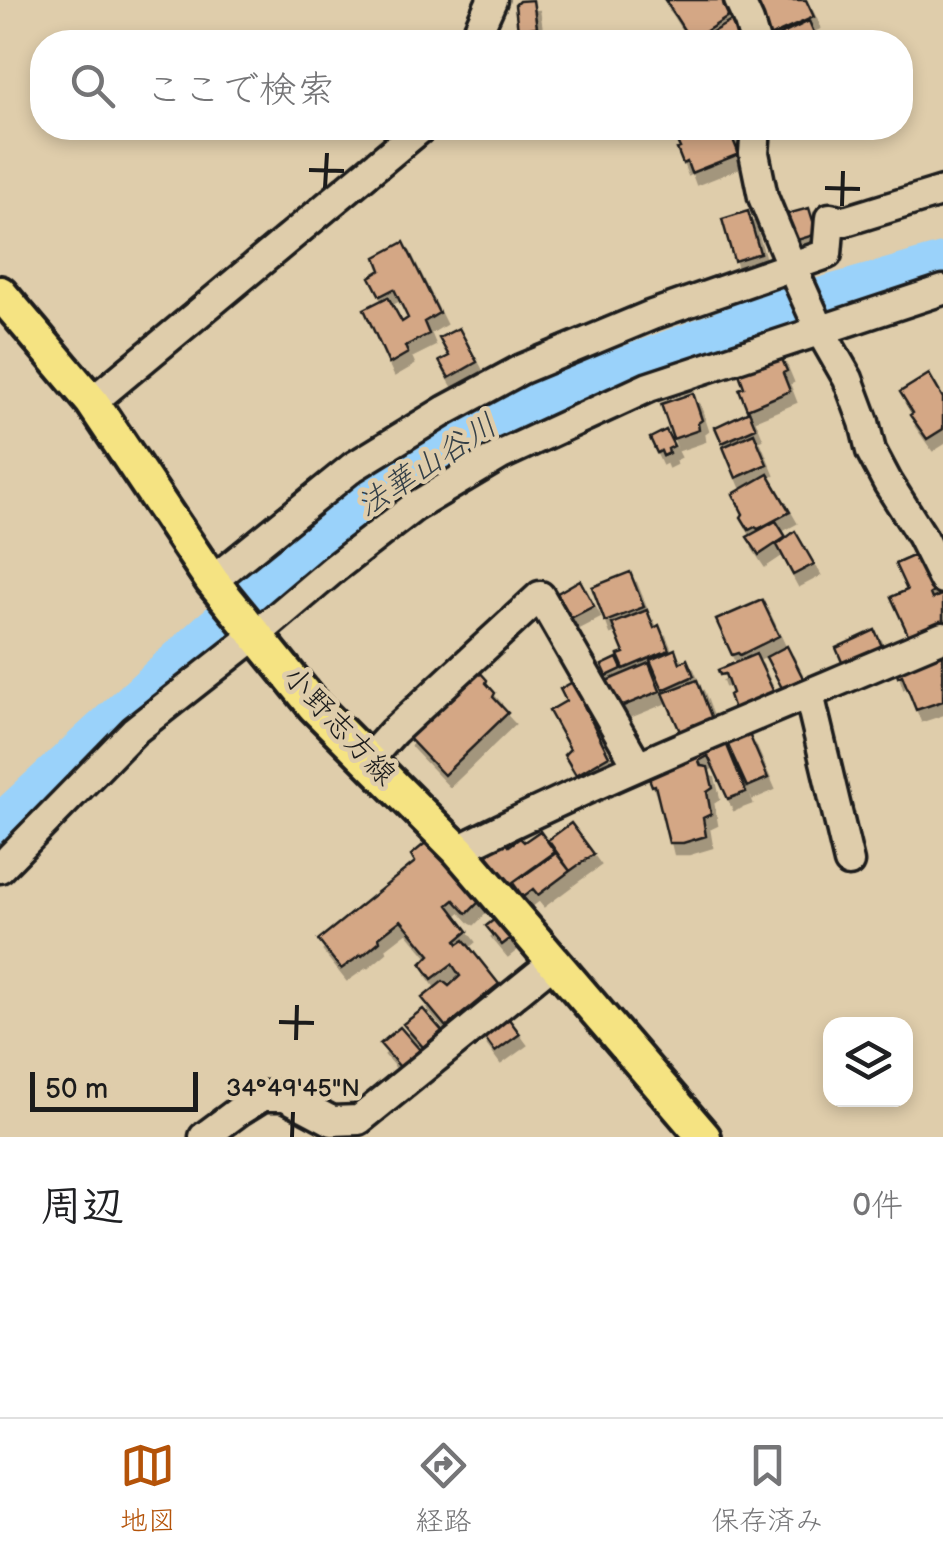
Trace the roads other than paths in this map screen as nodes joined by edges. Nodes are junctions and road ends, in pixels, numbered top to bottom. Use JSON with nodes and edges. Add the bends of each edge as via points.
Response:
{"nodes":[{"id":1,"x":492,"y":0,"type":"edge"},
{"id":2,"x":739,"y":0,"type":"edge"},
{"id":3,"x":478,"y":30,"type":"edge"},
{"id":4,"x":751,"y":30,"type":"edge"},
{"id":5,"x":408,"y":140,"type":"edge"},
{"id":6,"x":755,"y":140,"type":"edge"},
{"id":7,"x":943,"y":191,"type":"edge"},
{"id":8,"x":791,"y":266,"type":"junction"},
{"id":9,"x":943,"y":290,"type":"edge"},
{"id":10,"x":0,"y":293,"type":"edge"},
{"id":11,"x":821,"y":332,"type":"junction"},
{"id":12,"x":92,"y":402,"type":"junction"},
{"id":13,"x":943,"y":579,"type":"edge"},
{"id":14,"x":212,"y":581,"type":"junction"},
{"id":15,"x":257,"y":634,"type":"junction"},
{"id":16,"x":943,"y":637,"type":"edge"},
{"id":17,"x":809,"y":694,"type":"junction"},
{"id":18,"x":368,"y":760,"type":"junction"},
{"id":19,"x":638,"y":766,"type":"junction"},
{"id":20,"x":458,"y":850,"type":"junction"},
{"id":21,"x":848,"y":862,"type":"dead end"},
{"id":22,"x":0,"y":868,"type":"edge"},
{"id":23,"x":555,"y":961,"type":"junction"},
{"id":24,"x":204,"y":1137,"type":"edge"},
{"id":25,"x":704,"y":1137,"type":"edge"}],
"edges":[{"from":1,"to":3,"type":"street"},
{"from":2,"to":4,"type":"street"},
{"from":5,"to":12,"type":"street"},
{"from":6,"to":8,"type":"street","via":[[763,197]]},
{"from":7,"to":8,"type":"street","via":[[844,221],[830,218],[827,254]]},
{"from":8,"to":11,"type":"street"},
{"from":8,"to":14,"type":"street","via":[[522,369],[446,410],[353,468]]},
{"from":9,"to":11,"type":"street"},
{"from":10,"to":12,"type":"main road","name":"小野志方線"},
{"from":11,"to":13,"type":"street","via":[[848,379],[871,451]]},
{"from":11,"to":15,"type":"street","via":[[649,387],[502,455],[414,507]]},
{"from":12,"to":14,"type":"main road","name":"小野志方線"},
{"from":14,"to":15,"type":"main road","name":"小野志方線"},
{"from":15,"to":18,"type":"main road","name":"小野志方線"},
{"from":15,"to":22,"type":"street","via":[[134,731]]},
{"from":16,"to":17,"type":"street"},
{"from":17,"to":19,"type":"street"},
{"from":17,"to":21,"type":"street"},
{"from":18,"to":19,"type":"street","via":[[540,596]]},
{"from":18,"to":20,"type":"main road","name":"小野志方線"},
{"from":19,"to":20,"type":"street"},
{"from":20,"to":23,"type":"main road","name":"小野志方線"},
{"from":23,"to":24,"type":"street","via":[[359,1120],[332,1121],[285,1096],[263,1096]]},
{"from":23,"to":25,"type":"main road","name":"小野志方線"}]}
